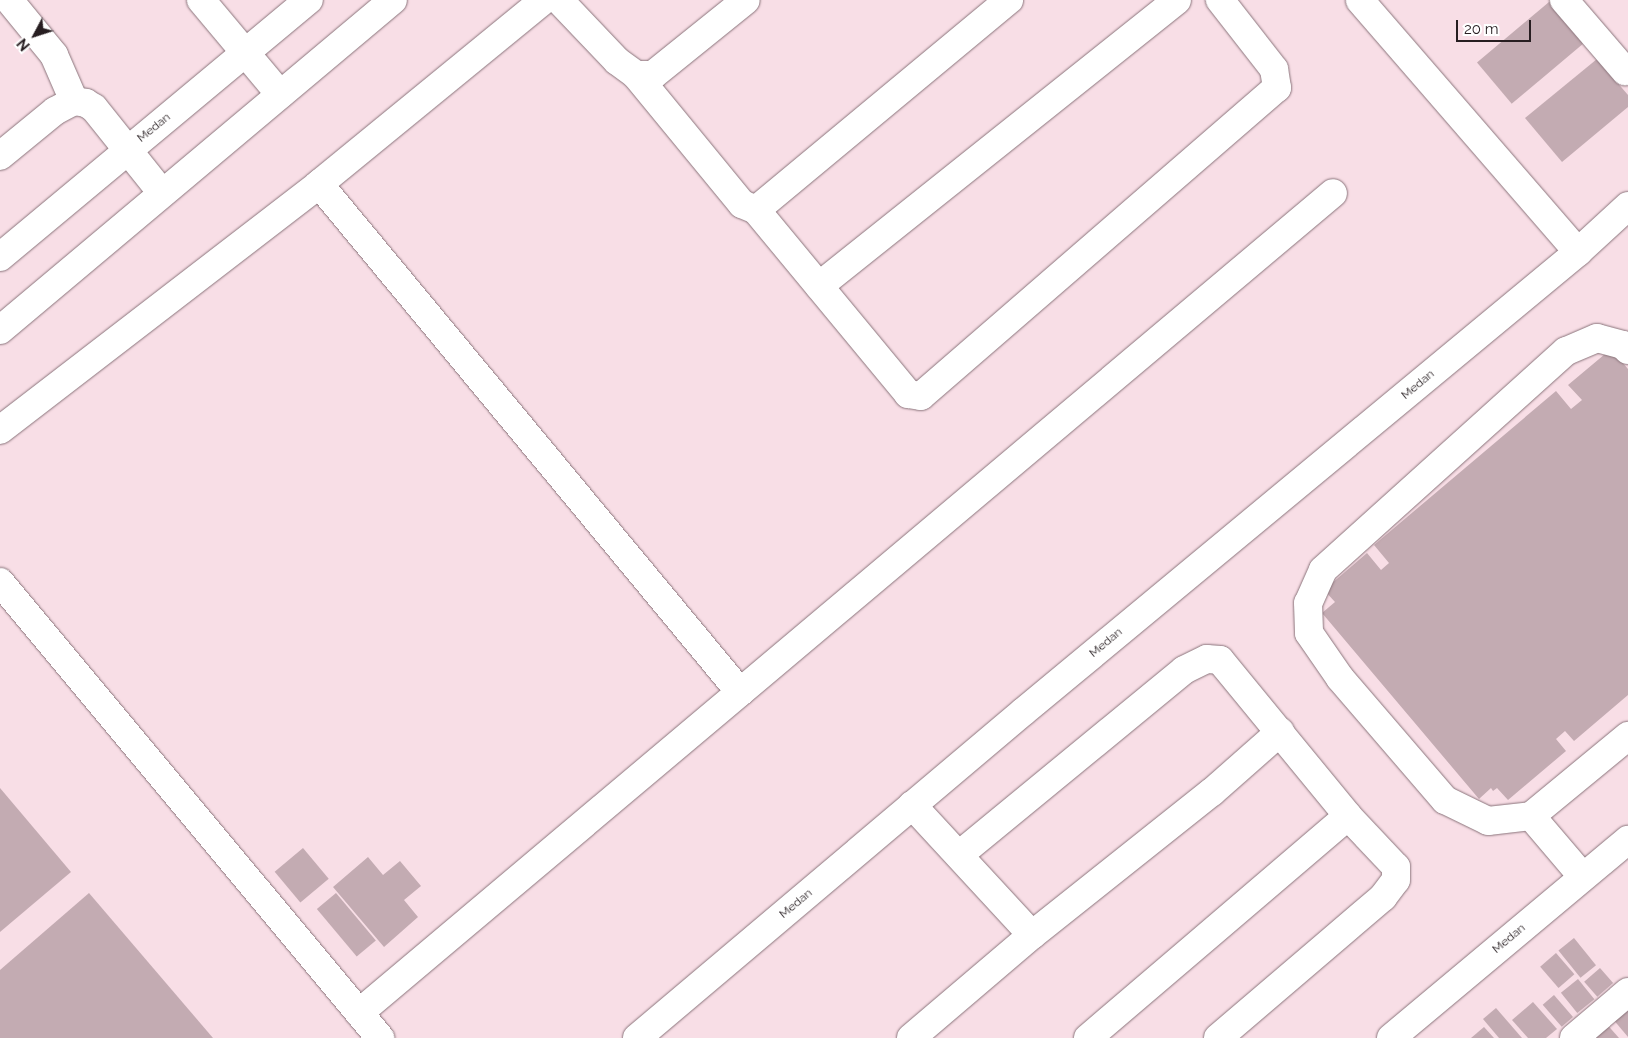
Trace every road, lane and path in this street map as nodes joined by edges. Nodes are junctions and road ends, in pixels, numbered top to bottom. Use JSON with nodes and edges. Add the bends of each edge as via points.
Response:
{"nodes":[{"id":1,"x":9,"y":0,"type":"edge"},
{"id":2,"x":201,"y":0,"type":"edge"},
{"id":3,"x":309,"y":0,"type":"edge"},
{"id":4,"x":393,"y":0,"type":"edge"},
{"id":5,"x":544,"y":0,"type":"edge"},
{"id":6,"x":560,"y":0,"type":"edge"},
{"id":7,"x":746,"y":0,"type":"edge"},
{"id":8,"x":1009,"y":0,"type":"edge"},
{"id":9,"x":1178,"y":0,"type":"edge"},
{"id":10,"x":1220,"y":0,"type":"edge"},
{"id":11,"x":1360,"y":0,"type":"edge"},
{"id":12,"x":1564,"y":0,"type":"edge"},
{"id":13,"x":245,"y":53,"type":"junction"},
{"id":14,"x":1625,"y":71,"type":"dead end"},
{"id":15,"x":636,"y":75,"type":"junction"},
{"id":16,"x":280,"y":94,"type":"junction"},
{"id":17,"x":74,"y":101,"type":"junction"},
{"id":18,"x":126,"y":150,"type":"junction"},
{"id":19,"x":0,"y":156,"type":"edge"},
{"id":20,"x":319,"y":184,"type":"junction"},
{"id":21,"x":162,"y":193,"type":"junction"},
{"id":22,"x":1333,"y":193,"type":"dead end"},
{"id":23,"x":1628,"y":206,"type":"edge"},
{"id":24,"x":756,"y":210,"type":"junction"},
{"id":25,"x":1578,"y":252,"type":"junction"},
{"id":26,"x":0,"y":257,"type":"edge"},
{"id":27,"x":819,"y":286,"type":"junction"},
{"id":28,"x":0,"y":330,"type":"edge"},
{"id":29,"x":1628,"y":350,"type":"edge"},
{"id":30,"x":0,"y":430,"type":"edge"},
{"id":31,"x":0,"y":582,"type":"edge"},
{"id":32,"x":740,"y":692,"type":"junction"},
{"id":33,"x":1280,"y":732,"type":"junction"},
{"id":34,"x":1628,"y":736,"type":"edge"},
{"id":35,"x":912,"y":805,"type":"junction"},
{"id":36,"x":1348,"y":816,"type":"junction"},
{"id":37,"x":1531,"y":816,"type":"junction"},
{"id":38,"x":1628,"y":840,"type":"edge"},
{"id":39,"x":959,"y":855,"type":"junction"},
{"id":40,"x":1584,"y":877,"type":"junction"},
{"id":41,"x":1032,"y":935,"type":"junction"},
{"id":42,"x":1628,"y":992,"type":"edge"},
{"id":43,"x":359,"y":1013,"type":"junction"},
{"id":44,"x":380,"y":1038,"type":"edge"},
{"id":45,"x":637,"y":1038,"type":"edge"},
{"id":46,"x":911,"y":1038,"type":"edge"},
{"id":47,"x":1088,"y":1038,"type":"edge"},
{"id":48,"x":1218,"y":1038,"type":"edge"},
{"id":49,"x":1391,"y":1038,"type":"edge"},
{"id":50,"x":1574,"y":1038,"type":"edge"}],
"edges":[{"from":1,"to":17,"type":"street","via":[[54,54]]},
{"from":2,"to":13,"type":"street"},
{"from":3,"to":13,"type":"street","name":"Medan"},
{"from":4,"to":16,"type":"street"},
{"from":5,"to":20,"type":"street"},
{"from":6,"to":15,"type":"street","via":[[617,61]]},
{"from":7,"to":15,"type":"street","via":[[653,75]]},
{"from":8,"to":24,"type":"street"},
{"from":9,"to":27,"type":"street"},
{"from":10,"to":27,"type":"street","via":[[1274,69],[1277,88],[921,396],[908,394]]},
{"from":11,"to":25,"type":"street"},
{"from":12,"to":14,"type":"street"},
{"from":13,"to":16,"type":"street"},
{"from":13,"to":18,"type":"street","name":"Medan"},
{"from":15,"to":24,"type":"street","via":[[742,204]]},
{"from":16,"to":21,"type":"street"},
{"from":17,"to":18,"type":"street","via":[[94,108]]},
{"from":17,"to":19,"type":"street","via":[[34,127]]},
{"from":18,"to":21,"type":"street"},
{"from":18,"to":26,"type":"street","name":"Medan"},
{"from":20,"to":30,"type":"street"},
{"from":20,"to":32,"type":"street"},
{"from":21,"to":28,"type":"street"},
{"from":22,"to":32,"type":"street"},
{"from":23,"to":25,"type":"street","name":"Medan"},
{"from":24,"to":27,"type":"street"},
{"from":25,"to":35,"type":"street","name":"Medan"},
{"from":29,"to":37,"type":"street","via":[[1623,345],[1597,338],[1566,351],[1323,570],[1308,603],[1309,632],[1335,670],[1445,800],[1488,821]]},
{"from":31,"to":43,"type":"street"},
{"from":32,"to":43,"type":"street"},
{"from":33,"to":36,"type":"street"},
{"from":33,"to":39,"type":"street","via":[[1220,660],[1207,659],[1184,670]]},
{"from":33,"to":41,"type":"street","via":[[1204,799]]},
{"from":34,"to":37,"type":"street"},
{"from":35,"to":39,"type":"street"},
{"from":35,"to":45,"type":"street","name":"Medan"},
{"from":36,"to":47,"type":"street"},
{"from":36,"to":48,"type":"street","via":[[1396,867],[1396,880],[1383,896]]},
{"from":37,"to":40,"type":"street"},
{"from":38,"to":40,"type":"street","name":"Medan"},
{"from":39,"to":41,"type":"street"},
{"from":40,"to":49,"type":"street","name":"Medan"},
{"from":41,"to":46,"type":"street"},
{"from":42,"to":50,"type":"street"},
{"from":43,"to":44,"type":"street"}]}
